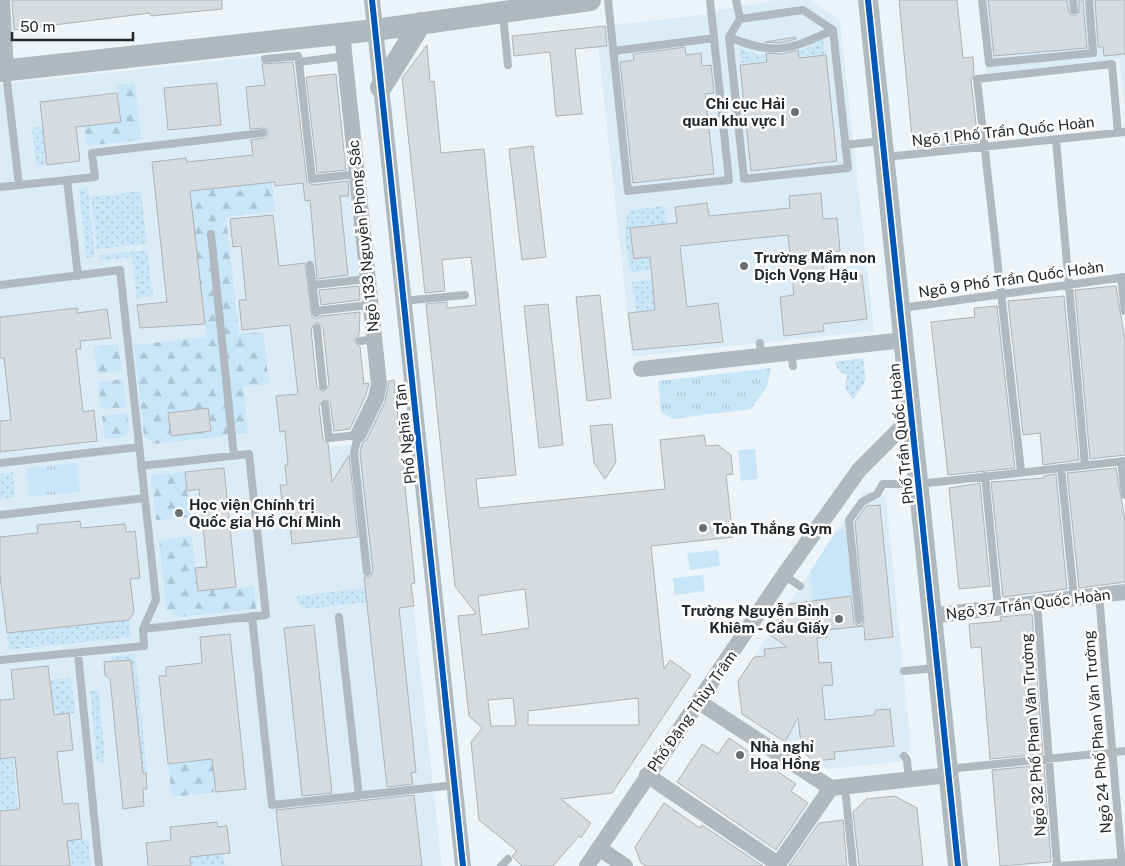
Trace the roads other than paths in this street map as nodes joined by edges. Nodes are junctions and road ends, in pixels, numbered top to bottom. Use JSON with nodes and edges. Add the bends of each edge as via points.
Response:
{"nodes":[{"id":1,"x":2,"y":0,"type":"edge"},
{"id":2,"x":372,"y":0,"type":"edge"},
{"id":3,"x":588,"y":0,"type":"edge"},
{"id":4,"x":608,"y":0,"type":"edge"},
{"id":5,"x":710,"y":0,"type":"edge"},
{"id":6,"x":736,"y":0,"type":"edge"},
{"id":7,"x":868,"y":0,"type":"edge"},
{"id":8,"x":982,"y":0,"type":"edge"},
{"id":9,"x":1073,"y":0,"type":"edge"},
{"id":10,"x":1089,"y":0,"type":"edge"},
{"id":11,"x":1074,"y":10,"type":"dead end"},
{"id":12,"x":503,"y":12,"type":"junction"},
{"id":13,"x":740,"y":19,"type":"junction"},
{"id":14,"x":420,"y":23,"type":"junction"},
{"id":15,"x":375,"y":30,"type":"junction"},
{"id":16,"x":833,"y":30,"type":"junction"},
{"id":17,"x":342,"y":33,"type":"junction"},
{"id":18,"x":714,"y":38,"type":"junction"},
{"id":19,"x":729,"y":38,"type":"junction"},
{"id":20,"x":614,"y":51,"type":"junction"},
{"id":21,"x":345,"y":56,"type":"junction"},
{"id":22,"x":265,"y":60,"type":"dead end"},
{"id":23,"x":299,"y":62,"type":"junction"},
{"id":24,"x":508,"y":65,"type":"dead end"},
{"id":25,"x":3,"y":70,"type":"edge"},
{"id":26,"x":381,"y":87,"type":"junction"},
{"id":27,"x":1121,"y":132,"type":"edge"},
{"id":28,"x":264,"y":133,"type":"dead end"},
{"id":29,"x":1056,"y":140,"type":"junction"},
{"id":30,"x":845,"y":145,"type":"junction"},
{"id":31,"x":984,"y":146,"type":"junction"},
{"id":32,"x":884,"y":149,"type":"junction"},
{"id":33,"x":357,"y":174,"type":"junction"},
{"id":34,"x":67,"y":180,"type":"junction"},
{"id":35,"x":19,"y":185,"type":"junction"},
{"id":36,"x":0,"y":188,"type":"edge"},
{"id":37,"x":211,"y":234,"type":"dead end"},
{"id":38,"x":310,"y":265,"type":"dead end"},
{"id":39,"x":78,"y":276,"type":"junction"},
{"id":40,"x":1123,"y":277,"type":"edge"},
{"id":41,"x":368,"y":278,"type":"junction"},
{"id":42,"x":0,"y":284,"type":"edge"},
{"id":43,"x":1069,"y":284,"type":"junction"},
{"id":44,"x":312,"y":285,"type":"junction"},
{"id":45,"x":1001,"y":293,"type":"junction"},
{"id":46,"x":465,"y":295,"type":"dead end"},
{"id":47,"x":403,"y":301,"type":"junction"},
{"id":48,"x":370,"y":305,"type":"junction"},
{"id":49,"x":900,"y":308,"type":"junction"},
{"id":50,"x":1125,"y":311,"type":"edge"},
{"id":51,"x":317,"y":328,"type":"dead end"},
{"id":52,"x":904,"y":340,"type":"junction"},
{"id":53,"x":641,"y":369,"type":"dead end"},
{"id":54,"x":323,"y":386,"type":"dead end"},
{"id":55,"x":325,"y":405,"type":"dead end"},
{"id":56,"x":912,"y":417,"type":"junction"},
{"id":57,"x":358,"y":435,"type":"junction"},
{"id":58,"x":139,"y":447,"type":"junction"},
{"id":59,"x":234,"y":456,"type":"junction"},
{"id":60,"x":1123,"y":461,"type":"edge"},
{"id":61,"x":0,"y":463,"type":"edge"},
{"id":62,"x":1085,"y":465,"type":"junction"},
{"id":63,"x":141,"y":466,"type":"junction"},
{"id":64,"x":1061,"y":468,"type":"junction"},
{"id":65,"x":1021,"y":471,"type":"junction"},
{"id":66,"x":985,"y":476,"type":"junction"},
{"id":67,"x":918,"y":484,"type":"junction"},
{"id":68,"x":1125,"y":495,"type":"edge"},
{"id":69,"x":145,"y":498,"type":"junction"},
{"id":70,"x":0,"y":515,"type":"edge"},
{"id":71,"x":366,"y":572,"type":"dead end"},
{"id":72,"x":784,"y":575,"type":"junction"},
{"id":73,"x":800,"y":586,"type":"dead end"},
{"id":74,"x":1125,"y":592,"type":"edge"},
{"id":75,"x":1100,"y":595,"type":"junction"},
{"id":76,"x":1074,"y":598,"type":"junction"},
{"id":77,"x":1037,"y":602,"type":"junction"},
{"id":78,"x":998,"y":608,"type":"junction"},
{"id":79,"x":252,"y":616,"type":"junction"},
{"id":80,"x":340,"y":616,"type":"dead end"},
{"id":81,"x":930,"y":616,"type":"junction"},
{"id":82,"x":859,"y":620,"type":"dead end"},
{"id":83,"x":143,"y":628,"type":"junction"},
{"id":84,"x":78,"y":653,"type":"junction"},
{"id":85,"x":0,"y":660,"type":"edge"},
{"id":86,"x":938,"y":667,"type":"junction"},
{"id":87,"x":904,"y":671,"type":"dead end"},
{"id":88,"x":699,"y":702,"type":"junction"},
{"id":89,"x":1125,"y":751,"type":"edge"},
{"id":90,"x":1113,"y":752,"type":"junction"},
{"id":91,"x":904,"y":756,"type":"dead end"},
{"id":92,"x":1050,"y":759,"type":"junction"},
{"id":93,"x":948,"y":772,"type":"junction"},
{"id":94,"x":647,"y":775,"type":"junction"},
{"id":95,"x":909,"y":780,"type":"junction"},
{"id":96,"x":455,"y":785,"type":"junction"},
{"id":97,"x":838,"y":788,"type":"junction"},
{"id":98,"x":359,"y":796,"type":"junction"},
{"id":99,"x":599,"y":848,"type":"junction"},
{"id":100,"x":508,"y":859,"type":"dead end"},
{"id":101,"x":1123,"y":863,"type":"edge"},
{"id":102,"x":777,"y":865,"type":"edge"},
{"id":103,"x":99,"y":866,"type":"edge"},
{"id":104,"x":463,"y":866,"type":"edge"},
{"id":105,"x":501,"y":866,"type":"edge"},
{"id":106,"x":587,"y":866,"type":"edge"},
{"id":107,"x":625,"y":866,"type":"edge"},
{"id":108,"x":854,"y":866,"type":"edge"},
{"id":109,"x":958,"y":866,"type":"edge"},
{"id":110,"x":1057,"y":866,"type":"edge"}],
"edges":[{"from":1,"to":25,"type":"street"},
{"from":2,"to":15,"type":"street","name":"Phố Nghĩa Tân"},
{"from":3,"to":12,"type":"main road"},
{"from":4,"to":20,"type":"lane"},
{"from":5,"to":18,"type":"lane"},
{"from":6,"to":13,"type":"lane"},
{"from":7,"to":32,"type":"street","name":"Phố Trần Quốc Hoàn"},
{"from":8,"to":10,"type":"lane","via":[[989,63],[1093,53]]},
{"from":9,"to":11,"type":"lane"},
{"from":12,"to":14,"type":"main road"},
{"from":12,"to":24,"type":"lane"},
{"from":13,"to":16,"type":"lane","via":[[803,10]]},
{"from":13,"to":19,"type":"lane"},
{"from":14,"to":15,"type":"main road"},
{"from":14,"to":26,"type":"main road"},
{"from":15,"to":17,"type":"main road"},
{"from":15,"to":26,"type":"street","name":"Phố Nghĩa Tân"},
{"from":16,"to":19,"type":"lane","via":[[776,50],[750,46]]},
{"from":16,"to":30,"type":"lane"},
{"from":17,"to":21,"type":"street","name":"Ngõ 133 Nguyễn Phong Sắc"},
{"from":17,"to":25,"type":"main road"},
{"from":18,"to":20,"type":"lane"},
{"from":18,"to":20,"type":"lane","via":[[729,180],[628,191]]},
{"from":19,"to":30,"type":"lane","via":[[744,179],[848,168]]},
{"from":21,"to":23,"type":"lane"},
{"from":21,"to":33,"type":"street","name":"Ngõ 133 Nguyễn Phong Sắc"},
{"from":22,"to":23,"type":"lane","via":[[298,56]]},
{"from":23,"to":33,"type":"lane","via":[[312,179]]},
{"from":25,"to":35,"type":"lane"},
{"from":26,"to":47,"type":"street","name":"Phố Nghĩa Tân"},
{"from":27,"to":29,"type":"lane","name":"Ngõ 1 Phố Trần Quốc Hoàn"},
{"from":27,"to":31,"type":"lane","via":[[1112,64],[977,79]]},
{"from":28,"to":34,"type":"lane","via":[[92,154],[94,177]]},
{"from":29,"to":31,"type":"lane","name":"Ngõ 1 Phố Trần Quốc Hoàn"},
{"from":29,"to":43,"type":"lane"},
{"from":30,"to":32,"type":"lane","name":"Ngõ 1 Phố Trần Quốc Hoàn"},
{"from":31,"to":32,"type":"lane","name":"Ngõ 1 Phố Trần Quốc Hoàn"},
{"from":31,"to":45,"type":"lane"},
{"from":32,"to":49,"type":"street","name":"Phố Trần Quốc Hoàn"},
{"from":33,"to":41,"type":"street","name":"Ngõ 133 Nguyễn Phong Sắc"},
{"from":34,"to":35,"type":"lane"},
{"from":34,"to":39,"type":"lane"},
{"from":35,"to":36,"type":"lane"},
{"from":37,"to":59,"type":"lane"},
{"from":38,"to":44,"type":"lane"},
{"from":39,"to":42,"type":"lane"},
{"from":39,"to":58,"type":"lane","via":[[120,270]]},
{"from":40,"to":43,"type":"lane","name":"Ngõ 9 Phố Trần Quốc Hoàn"},
{"from":40,"to":50,"type":"lane"},
{"from":41,"to":44,"type":"lane"},
{"from":41,"to":48,"type":"street","name":"Ngõ 133 Nguyễn Phong Sắc"},
{"from":43,"to":45,"type":"lane","name":"Ngõ 9 Phố Trần Quốc Hoàn"},
{"from":43,"to":62,"type":"lane"},
{"from":44,"to":48,"type":"lane","via":[[316,312]]},
{"from":45,"to":49,"type":"lane","name":"Ngõ 9 Phố Trần Quốc Hoàn"},
{"from":45,"to":65,"type":"lane"},
{"from":46,"to":47,"type":"lane"},
{"from":47,"to":96,"type":"street","name":"Phố Nghĩa Tân"},
{"from":48,"to":57,"type":"street","name":"Ngõ 133 Nguyễn Phong Sắc","via":[[367,340],[379,384],[376,398]]},
{"from":49,"to":52,"type":"street","name":"Phố Trần Quốc Hoàn"},
{"from":51,"to":54,"type":"lane"},
{"from":52,"to":53,"type":"street","via":[[792,359],[761,349]]},
{"from":52,"to":56,"type":"street","name":"Phố Trần Quốc Hoàn"},
{"from":55,"to":57,"type":"lane","via":[[329,438]]},
{"from":56,"to":67,"type":"street","name":"Phố Trần Quốc Hoàn"},
{"from":56,"to":72,"type":"street","name":"Phố Đặng Thùy Trâm","via":[[859,470]]},
{"from":57,"to":71,"type":"lane","via":[[354,453]]},
{"from":58,"to":61,"type":"lane"},
{"from":58,"to":63,"type":"lane"},
{"from":59,"to":63,"type":"lane"},
{"from":59,"to":79,"type":"lane","via":[[249,454],[266,615]]},
{"from":60,"to":62,"type":"lane"},
{"from":60,"to":68,"type":"lane"},
{"from":62,"to":64,"type":"lane"},
{"from":63,"to":69,"type":"lane"},
{"from":64,"to":65,"type":"lane"},
{"from":64,"to":76,"type":"lane"},
{"from":65,"to":66,"type":"lane"},
{"from":66,"to":67,"type":"lane"},
{"from":66,"to":78,"type":"lane"},
{"from":67,"to":81,"type":"street","name":"Phố Trần Quốc Hoàn"},
{"from":67,"to":82,"type":"lane","via":[[883,484],[877,494],[862,502],[849,520]]},
{"from":69,"to":70,"type":"lane"},
{"from":69,"to":83,"type":"lane","via":[[156,600]]},
{"from":72,"to":73,"type":"lane"},
{"from":72,"to":88,"type":"street","name":"Phố Đặng Thùy Trâm"},
{"from":74,"to":75,"type":"street","name":"Ngõ 37 Trần Quốc Hoàn"},
{"from":75,"to":76,"type":"street","name":"Ngõ 37 Trần Quốc Hoàn"},
{"from":75,"to":90,"type":"lane","name":"Ngõ 24 Phố Phan Văn Trường"},
{"from":76,"to":77,"type":"street","name":"Ngõ 37 Trần Quốc Hoàn"},
{"from":77,"to":78,"type":"street","name":"Ngõ 37 Trần Quốc Hoàn"},
{"from":77,"to":92,"type":"lane","name":"Ngõ 32 Phố Phan Văn Trường"},
{"from":78,"to":81,"type":"street","name":"Ngõ 37 Trần Quốc Hoàn"},
{"from":79,"to":83,"type":"lane"},
{"from":79,"to":98,"type":"lane","via":[[272,805]]},
{"from":80,"to":98,"type":"lane"},
{"from":81,"to":86,"type":"street","name":"Phố Trần Quốc Hoàn"},
{"from":83,"to":84,"type":"lane","via":[[144,646]]},
{"from":84,"to":85,"type":"lane"},
{"from":84,"to":103,"type":"lane"},
{"from":86,"to":87,"type":"lane"},
{"from":86,"to":93,"type":"street","name":"Phố Trần Quốc Hoàn"},
{"from":88,"to":94,"type":"street","name":"Phố Đặng Thùy Trâm"},
{"from":88,"to":97,"type":"street","via":[[789,753]]},
{"from":89,"to":90,"type":"lane"},
{"from":90,"to":92,"type":"lane"},
{"from":90,"to":101,"type":"lane","name":"Ngõ 24 Phố Phan Văn Trường"},
{"from":91,"to":95,"type":"lane"},
{"from":92,"to":93,"type":"lane"},
{"from":92,"to":110,"type":"lane","name":"Ngõ 32 Phố Phan Văn Trường"},
{"from":93,"to":95,"type":"street"},
{"from":93,"to":109,"type":"street","name":"Phố Trần Quốc Hoàn"},
{"from":94,"to":99,"type":"street","name":"Phố Đặng Thùy Trâm"},
{"from":94,"to":102,"type":"street"},
{"from":95,"to":97,"type":"street"},
{"from":96,"to":98,"type":"lane"},
{"from":96,"to":104,"type":"street","name":"Phố Nghĩa Tân"},
{"from":97,"to":102,"type":"street"},
{"from":97,"to":108,"type":"lane"},
{"from":99,"to":106,"type":"street","name":"Phố Đặng Thùy Trâm"},
{"from":99,"to":107,"type":"street"},
{"from":100,"to":105,"type":"lane"},
{"from":101,"to":110,"type":"lane"}]}
